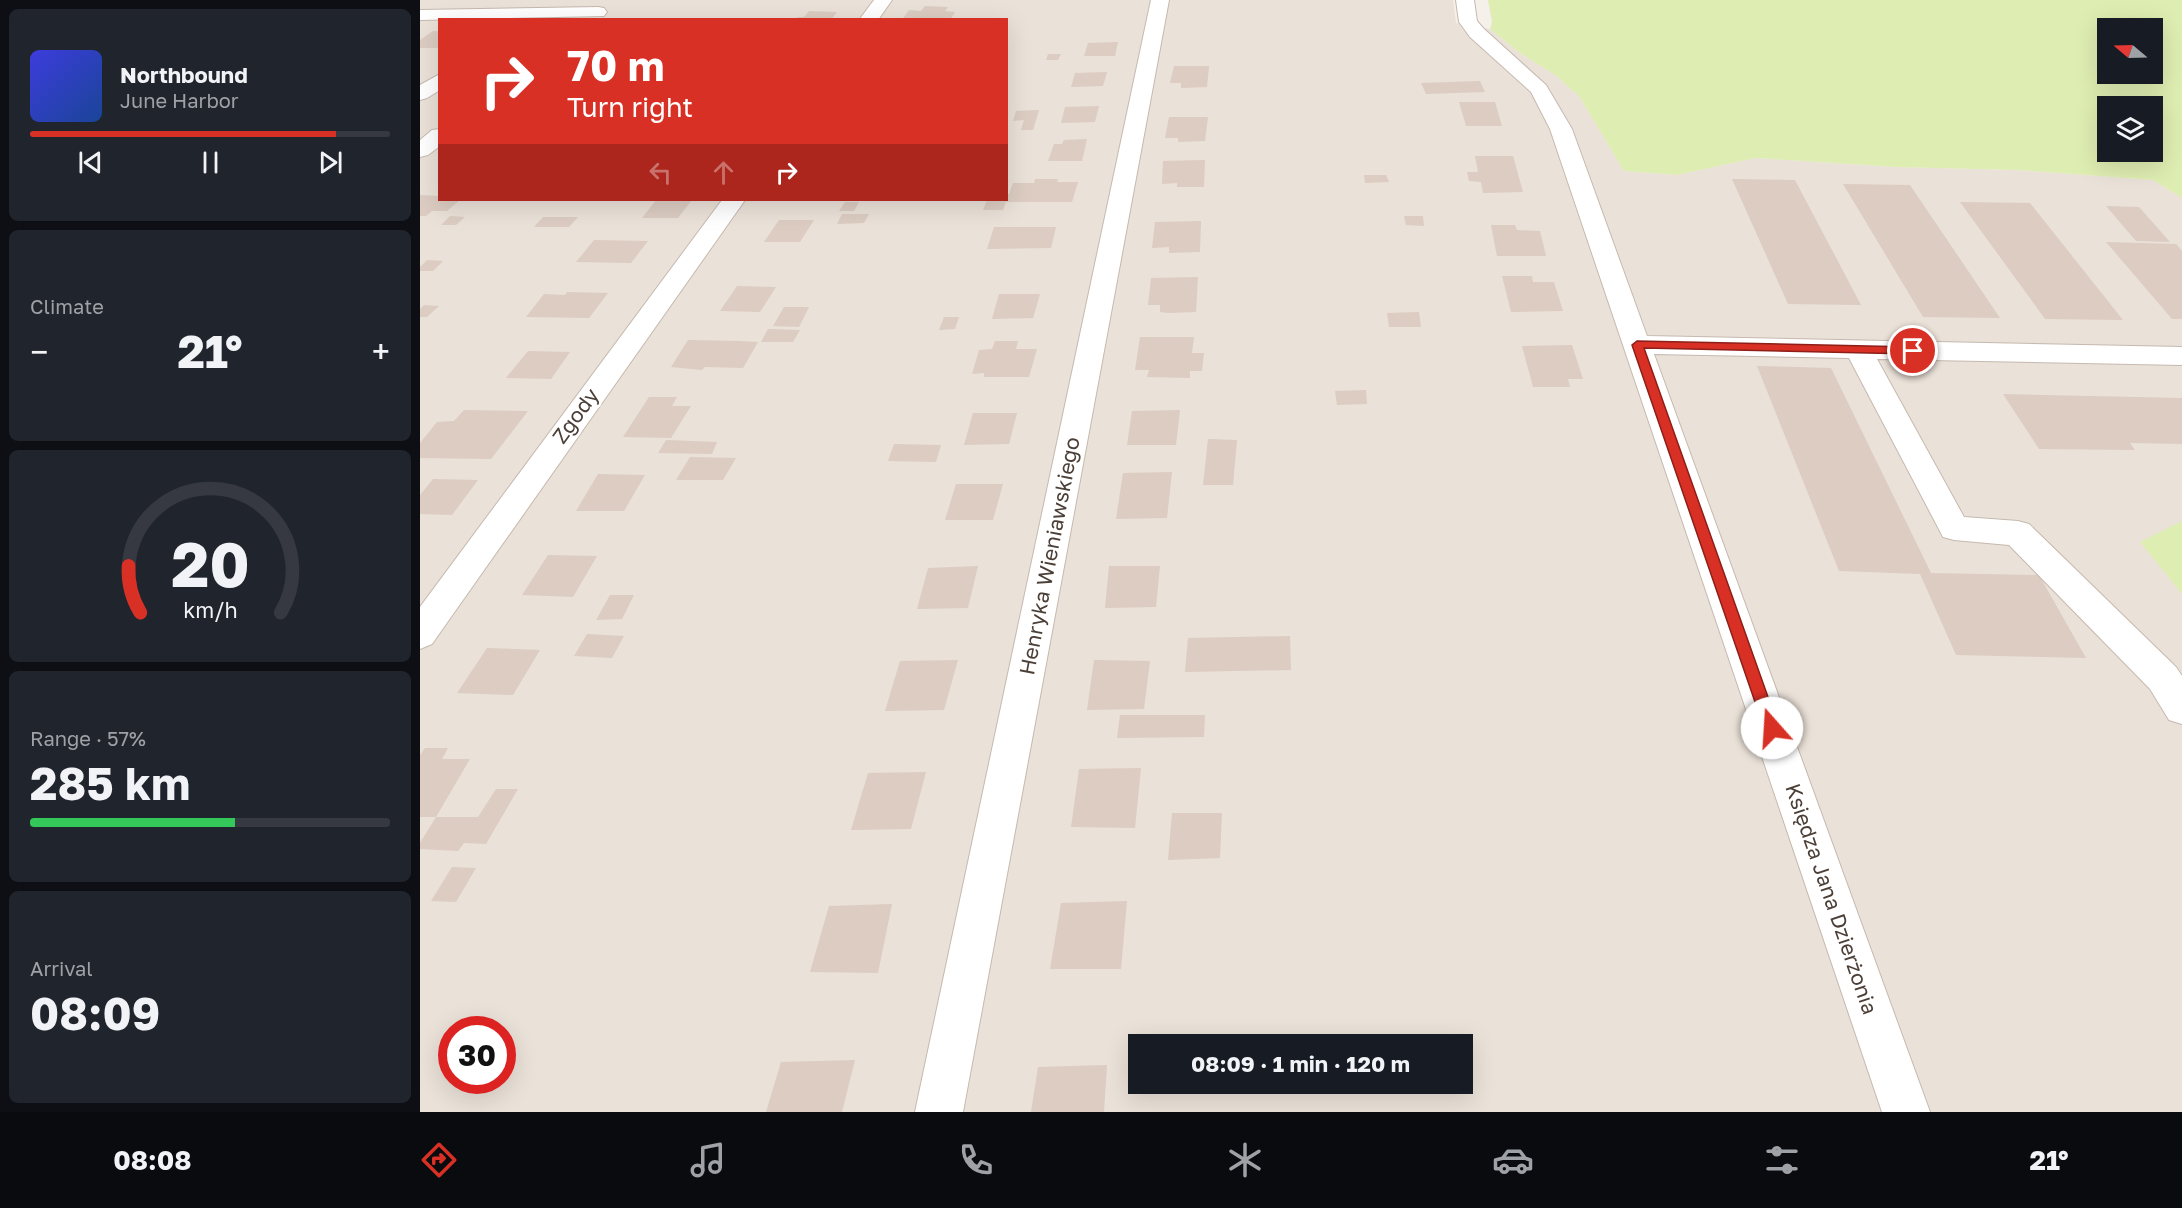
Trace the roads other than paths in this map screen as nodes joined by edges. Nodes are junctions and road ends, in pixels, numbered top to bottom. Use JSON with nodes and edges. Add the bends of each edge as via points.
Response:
{"nodes":[{"id":1,"x":614,"y":0,"type":"edge"},
{"id":2,"x":883,"y":0,"type":"edge"},
{"id":3,"x":1161,"y":0,"type":"edge"},
{"id":4,"x":1465,"y":0,"type":"edge"},
{"id":5,"x":420,"y":15,"type":"edge"},
{"id":6,"x":526,"y":16,"type":"edge"},
{"id":7,"x":593,"y":16,"type":"edge"},
{"id":8,"x":870,"y":18,"type":"edge"},
{"id":9,"x":438,"y":81,"type":"edge"},
{"id":10,"x":420,"y":94,"type":"edge"},
{"id":11,"x":438,"y":136,"type":"edge"},
{"id":12,"x":420,"y":150,"type":"edge"},
{"id":13,"x":733,"y":201,"type":"edge"},
{"id":14,"x":1637,"y":345,"type":"junction"},
{"id":15,"x":1858,"y":350,"type":"junction"},
{"id":16,"x":2182,"y":356,"type":"edge"},
{"id":17,"x":420,"y":634,"type":"edge"},
{"id":18,"x":2182,"y":708,"type":"edge"},
{"id":19,"x":939,"y":1112,"type":"edge"},
{"id":20,"x":1906,"y":1112,"type":"edge"}],
"edges":[{"from":1,"to":7,"type":"street"},
{"from":2,"to":8,"type":"street"},
{"from":3,"to":19,"type":"street","name":"Henryka Wieniawskiego"},
{"from":4,"to":14,"type":"street","name":"Księdza Jana Dzierżonia","via":[[1468,22],[1539,89],[1561,129]]},
{"from":5,"to":6,"type":"street"},
{"from":6,"to":7,"type":"street"},
{"from":9,"to":10,"type":"street"},
{"from":11,"to":12,"type":"street"},
{"from":13,"to":17,"type":"street","name":"Zgody"},
{"from":14,"to":15,"type":"street"},
{"from":14,"to":20,"type":"street","name":"Księdza Jana Dzierżonia"},
{"from":15,"to":16,"type":"street"},
{"from":15,"to":18,"type":"street","via":[[1954,528],[2018,533],[2163,678]]}]}
